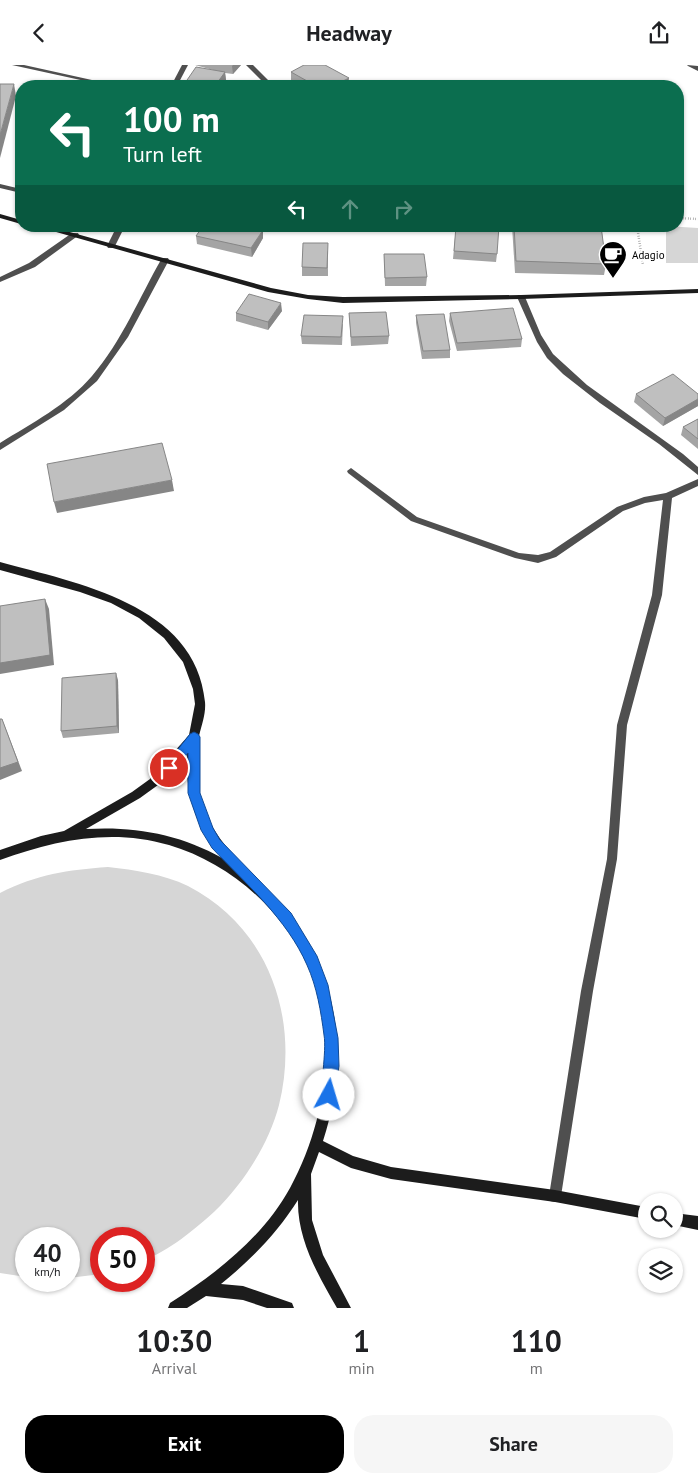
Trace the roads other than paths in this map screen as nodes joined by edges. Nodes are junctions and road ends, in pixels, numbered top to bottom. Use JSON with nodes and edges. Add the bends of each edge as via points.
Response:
{"nodes":[{"id":1,"x":15,"y":65,"type":"edge"},
{"id":2,"x":185,"y":65,"type":"edge"},
{"id":3,"x":249,"y":65,"type":"edge"},
{"id":4,"x":690,"y":65,"type":"edge"},
{"id":5,"x":698,"y":69,"type":"edge"},
{"id":6,"x":87,"y":80,"type":"edge"},
{"id":7,"x":177,"y":80,"type":"edge"},
{"id":8,"x":264,"y":80,"type":"edge"},
{"id":9,"x":0,"y":186,"type":"edge"},
{"id":10,"x":15,"y":190,"type":"edge"},
{"id":11,"x":0,"y":216,"type":"edge"},
{"id":12,"x":15,"y":220,"type":"edge"},
{"id":13,"x":62,"y":232,"type":"edge"},
{"id":14,"x":118,"y":232,"type":"edge"},
{"id":15,"x":74,"y":235,"type":"junction"},
{"id":16,"x":111,"y":246,"type":"junction"},
{"id":17,"x":165,"y":260,"type":"junction"},
{"id":18,"x":0,"y":280,"type":"edge"},
{"id":19,"x":698,"y":291,"type":"edge"},
{"id":20,"x":521,"y":297,"type":"junction"},
{"id":21,"x":0,"y":447,"type":"edge"},
{"id":22,"x":351,"y":471,"type":"dead end"},
{"id":23,"x":698,"y":472,"type":"edge"},
{"id":24,"x":698,"y":481,"type":"edge"},
{"id":25,"x":668,"y":496,"type":"junction"},
{"id":26,"x":0,"y":566,"type":"edge"},
{"id":27,"x":194,"y":737,"type":"junction"},
{"id":28,"x":63,"y":836,"type":"junction"},
{"id":29,"x":13,"y":849,"type":"junction"},
{"id":30,"x":0,"y":850,"type":"edge"},
{"id":31,"x":0,"y":855,"type":"edge"},
{"id":32,"x":251,"y":882,"type":"junction"},
{"id":33,"x":315,"y":1143,"type":"junction"},
{"id":34,"x":305,"y":1172,"type":"junction"},
{"id":35,"x":554,"y":1196,"type":"junction"},
{"id":36,"x":638,"y":1212,"type":"edge"},
{"id":37,"x":683,"y":1220,"type":"edge"},
{"id":38,"x":698,"y":1223,"type":"edge"},
{"id":39,"x":206,"y":1289,"type":"junction"},
{"id":40,"x":176,"y":1308,"type":"edge"},
{"id":41,"x":287,"y":1308,"type":"edge"},
{"id":42,"x":344,"y":1308,"type":"edge"}],
"edges":[{"from":1,"to":6,"type":"street"},
{"from":2,"to":7,"type":"street"},
{"from":3,"to":8,"type":"street"},
{"from":4,"to":5,"type":"street"},
{"from":9,"to":10,"type":"street"},
{"from":11,"to":12,"type":"street"},
{"from":13,"to":15,"type":"street"},
{"from":14,"to":16,"type":"street"},
{"from":15,"to":16,"type":"street"},
{"from":15,"to":18,"type":"street","via":[[32,265]]},
{"from":16,"to":17,"type":"street"},
{"from":17,"to":20,"type":"street","via":[[271,289],[343,300]]},
{"from":17,"to":21,"type":"street","via":[[114,353],[93,380],[64,406]]},
{"from":19,"to":20,"type":"street"},
{"from":20,"to":23,"type":"street","via":[[549,354],[575,380],[679,453]]},
{"from":22,"to":25,"type":"street","via":[[414,519],[518,557],[538,559],[553,555],[620,509]]},
{"from":24,"to":25,"type":"street"},
{"from":25,"to":35,"type":"street","via":[[657,595],[622,725],[612,859]]},
{"from":26,"to":27,"type":"street","via":[[114,601],[162,630],[180,650],[196,679],[200,704]]},
{"from":27,"to":28,"type":"street","via":[[154,782]]},
{"from":27,"to":32,"type":"street","via":[[192,773],[199,809],[216,844]]},
{"from":28,"to":29,"type":"street"},
{"from":28,"to":32,"type":"street","via":[[121,833],[150,836],[204,853]]},
{"from":29,"to":30,"type":"street"},
{"from":29,"to":31,"type":"street"},
{"from":32,"to":33,"type":"street","via":[[270,898],[300,938],[312,961],[328,1011],[332,1066],[329,1095]]},
{"from":33,"to":34,"type":"street"},
{"from":33,"to":35,"type":"street","via":[[351,1162],[391,1173]]},
{"from":34,"to":39,"type":"street","via":[[287,1205],[264,1236],[236,1265]]},
{"from":34,"to":42,"type":"street","via":[[304,1209],[311,1241]]},
{"from":35,"to":36,"type":"street"},
{"from":37,"to":38,"type":"street"},
{"from":39,"to":40,"type":"street"},
{"from":39,"to":41,"type":"street","via":[[243,1293]]}]}
